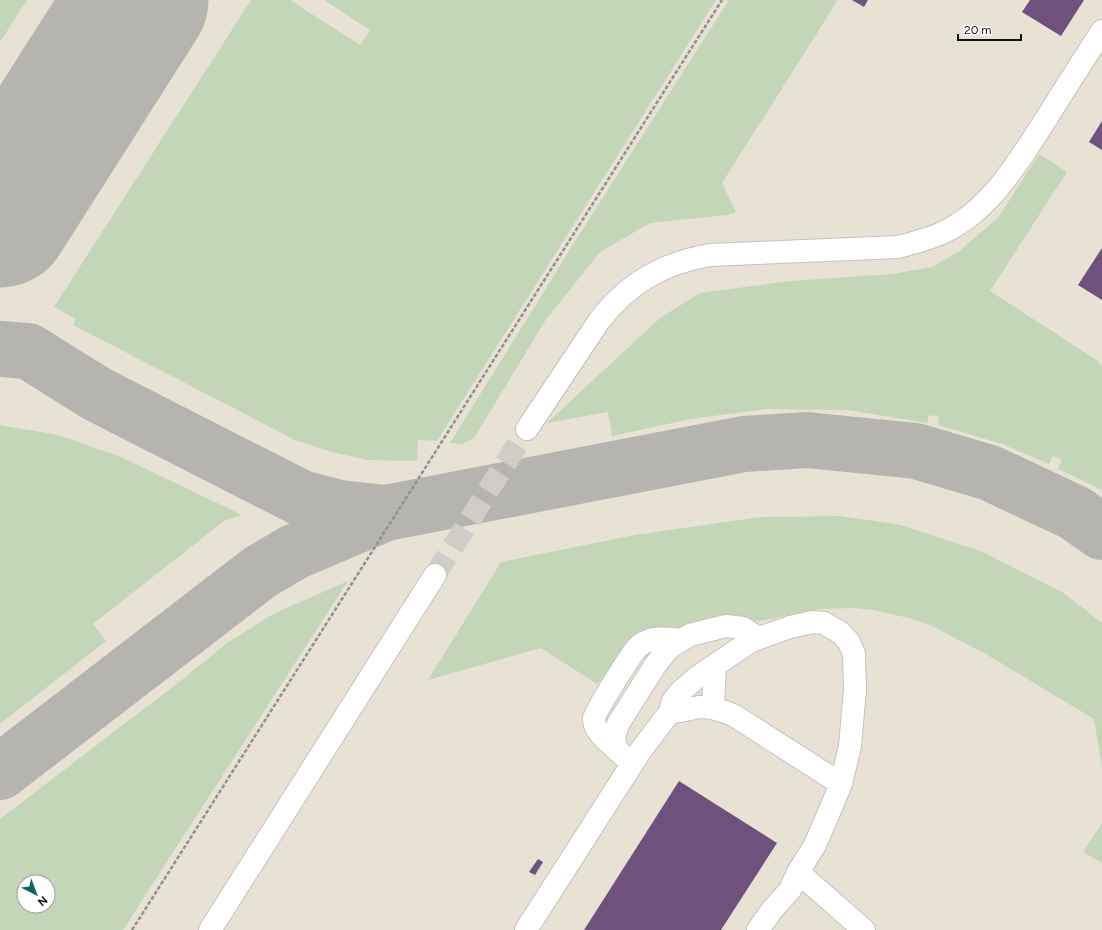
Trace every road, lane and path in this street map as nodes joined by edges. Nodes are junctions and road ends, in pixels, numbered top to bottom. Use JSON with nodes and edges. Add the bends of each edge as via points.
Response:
{"nodes":[{"id":1,"x":722,"y":0,"type":"edge"},
{"id":2,"x":1102,"y":31,"type":"edge"},
{"id":3,"x":528,"y":429,"type":"tunnel mouth"},
{"id":4,"x":435,"y":575,"type":"tunnel mouth"},
{"id":5,"x":759,"y":638,"type":"junction"},
{"id":6,"x":714,"y":666,"type":"junction"},
{"id":7,"x":713,"y":708,"type":"junction"},
{"id":8,"x":670,"y":712,"type":"junction"},
{"id":9,"x":632,"y":764,"type":"junction"},
{"id":10,"x":841,"y":784,"type":"junction"},
{"id":11,"x":798,"y":872,"type":"junction"},
{"id":12,"x":132,"y":930,"type":"edge"},
{"id":13,"x":210,"y":930,"type":"edge"},
{"id":14,"x":526,"y":930,"type":"edge"},
{"id":15,"x":758,"y":930,"type":"edge"},
{"id":16,"x":864,"y":930,"type":"edge"}],
"edges":[{"from":1,"to":12,"type":"path"},
{"from":2,"to":3,"type":"lane","via":[[1012,172],[981,205],[958,224],[920,242],[898,247],[710,255],[666,266],[642,279],[609,308]]},
{"from":4,"to":13,"type":"lane"},
{"from":5,"to":6,"type":"lane"},
{"from":5,"to":9,"type":"lane","via":[[744,628],[726,626],[690,635],[670,647],[656,664],[618,724],[614,737],[616,749]]},
{"from":5,"to":10,"type":"lane","via":[[813,622],[835,628],[849,642],[854,654],[854,690],[850,746]]},
{"from":6,"to":7,"type":"lane"},
{"from":6,"to":8,"type":"lane","via":[[679,693]]},
{"from":7,"to":8,"type":"lane","via":[[701,707]]},
{"from":7,"to":10,"type":"lane","via":[[735,716]]},
{"from":8,"to":9,"type":"lane"},
{"from":9,"to":14,"type":"lane"},
{"from":10,"to":11,"type":"lane","via":[[815,845]]},
{"from":11,"to":15,"type":"lane","via":[[790,890]]},
{"from":11,"to":16,"type":"lane"}]}
